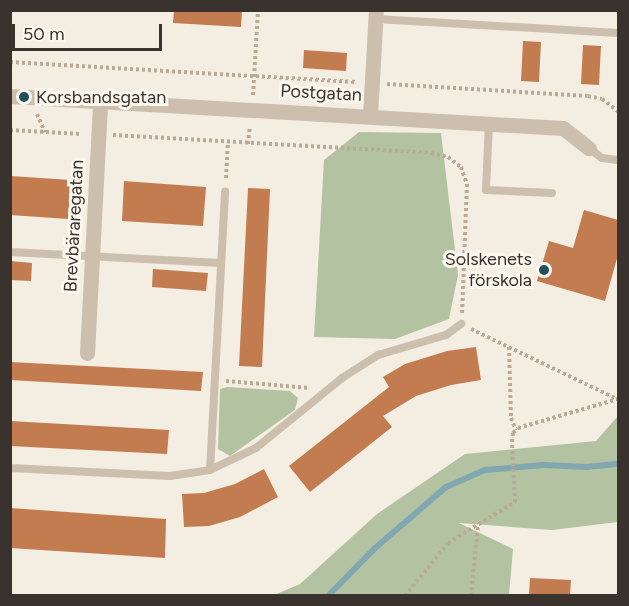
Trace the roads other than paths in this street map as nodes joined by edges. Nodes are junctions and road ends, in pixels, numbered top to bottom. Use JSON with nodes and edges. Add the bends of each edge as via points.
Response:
{"nodes":[{"id":1,"x":376,"y":15,"type":"edge"},
{"id":2,"x":618,"y":33,"type":"edge"},
{"id":3,"x":10,"y":96,"type":"edge"},
{"id":4,"x":100,"y":102,"type":"junction"},
{"id":5,"x":370,"y":116,"type":"junction"},
{"id":6,"x":489,"y":123,"type":"junction"},
{"id":7,"x":589,"y":148,"type":"joint"},
{"id":8,"x":618,"y":160,"type":"edge"},
{"id":9,"x":225,"y":191,"type":"road end"},
{"id":10,"x":552,"y":193,"type":"dead end"},
{"id":11,"x":10,"y":252,"type":"edge"},
{"id":12,"x":92,"y":256,"type":"junction"},
{"id":13,"x":221,"y":263,"type":"junction"},
{"id":14,"x":461,"y":324,"type":"road end"},
{"id":15,"x":87,"y":353,"type":"dead end"},
{"id":16,"x":10,"y":468,"type":"edge"},
{"id":17,"x":210,"y":470,"type":"junction"}],
"edges":[{"from":1,"to":2,"type":"lane"},
{"from":1,"to":5,"type":"street"},
{"from":3,"to":4,"type":"street","name":"Postgatan"},
{"from":4,"to":5,"type":"street","name":"Postgatan"},
{"from":4,"to":12,"type":"street","name":"Brevbäraregatan"},
{"from":5,"to":6,"type":"street","name":"Postgatan"},
{"from":6,"to":7,"type":"street","name":"Postgatan","via":[[563,128]]},
{"from":6,"to":10,"type":"lane","via":[[486,190]]},
{"from":7,"to":8,"type":"lane","name":"Postgatan","via":[[602,158]]},
{"from":9,"to":13,"type":"lane"},
{"from":11,"to":12,"type":"lane"},
{"from":12,"to":13,"type":"lane"},
{"from":12,"to":15,"type":"street","name":"Brevbäraregatan"},
{"from":13,"to":17,"type":"lane"},
{"from":14,"to":17,"type":"lane","via":[[446,334],[378,355],[328,389],[256,448]]},
{"from":16,"to":17,"type":"lane","via":[[170,476]]}]}
